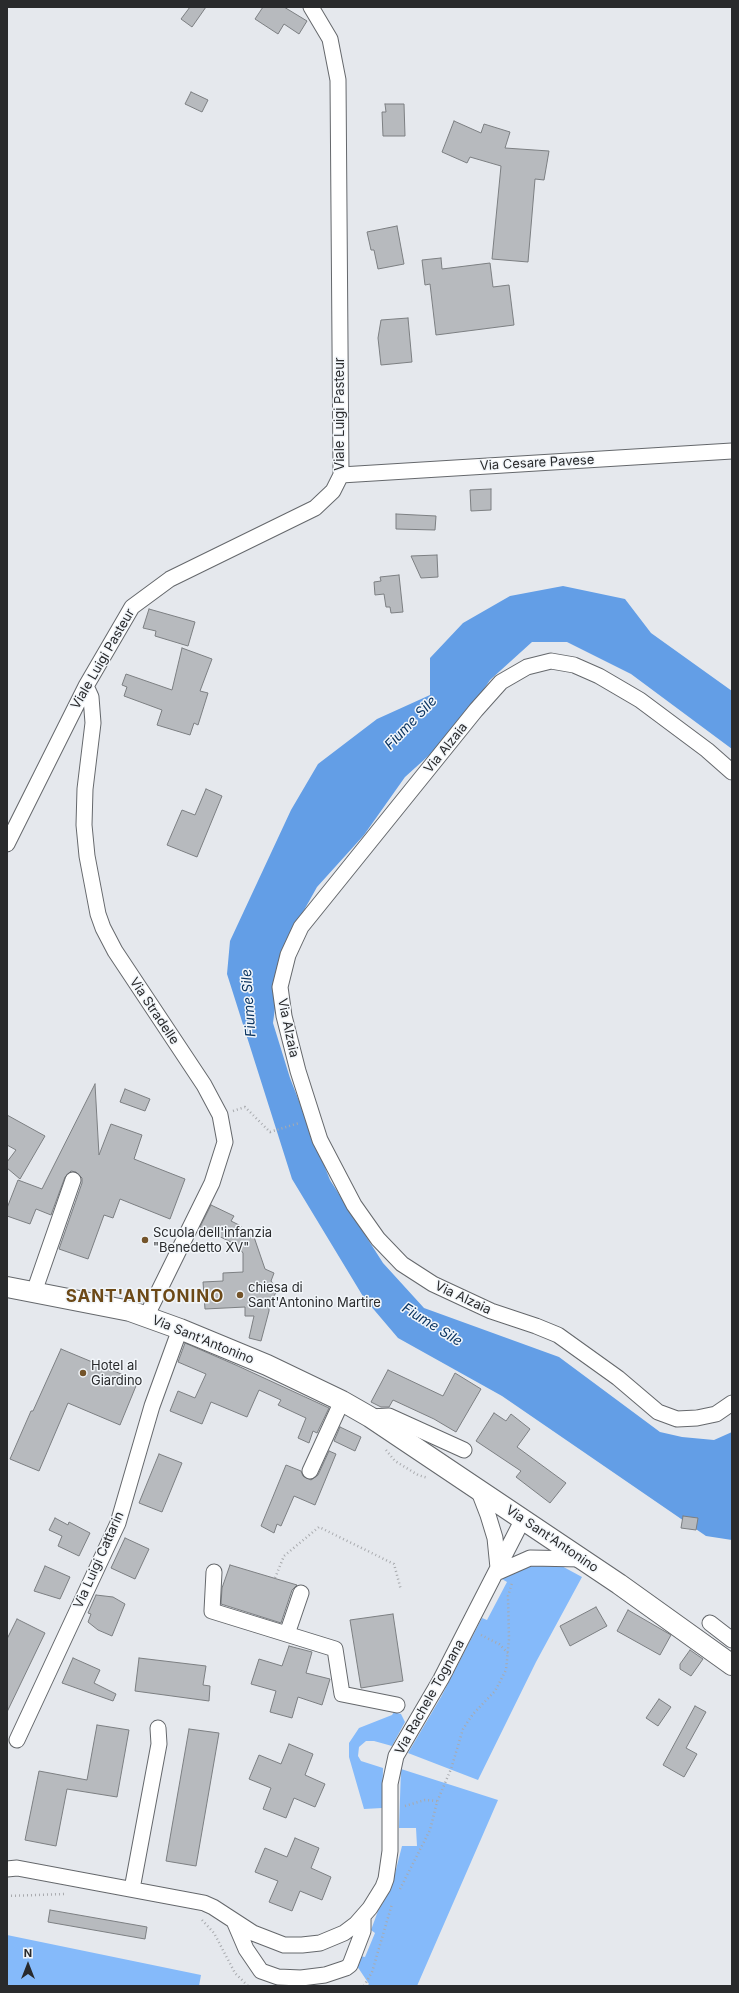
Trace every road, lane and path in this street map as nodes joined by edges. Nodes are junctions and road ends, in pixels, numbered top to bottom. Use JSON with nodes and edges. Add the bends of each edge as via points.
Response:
{"nodes":[{"id":1,"x":311,"y":7,"type":"edge"},
{"id":2,"x":732,"y":451,"type":"edge"},
{"id":3,"x":341,"y":475,"type":"junction"},
{"id":4,"x":86,"y":686,"type":"junction"},
{"id":5,"x":732,"y":772,"type":"edge"},
{"id":6,"x":7,"y":844,"type":"edge"},
{"id":7,"x":220,"y":1115,"type":"junction"},
{"id":8,"x":303,"y":1122,"type":"dead end"},
{"id":9,"x":74,"y":1180,"type":"dead end"},
{"id":10,"x":7,"y":1288,"type":"edge"},
{"id":11,"x":34,"y":1292,"type":"junction"},
{"id":12,"x":146,"y":1317,"type":"junction"},
{"id":13,"x":180,"y":1329,"type":"junction"},
{"id":14,"x":342,"y":1401,"type":"junction"},
{"id":15,"x":732,"y":1403,"type":"edge"},
{"id":16,"x":370,"y":1417,"type":"junction"},
{"id":17,"x":385,"y":1448,"type":"dead end"},
{"id":18,"x":464,"y":1450,"type":"dead end"},
{"id":19,"x":310,"y":1471,"type":"dead end"},
{"id":20,"x":430,"y":1480,"type":"dead end"},
{"id":21,"x":478,"y":1489,"type":"junction"},
{"id":22,"x":523,"y":1519,"type":"junction"},
{"id":23,"x":582,"y":1559,"type":"junction"},
{"id":24,"x":497,"y":1570,"type":"junction"},
{"id":25,"x":214,"y":1572,"type":"dead end"},
{"id":26,"x":275,"y":1578,"type":"dead end"},
{"id":27,"x":512,"y":1582,"type":"dead end"},
{"id":28,"x":401,"y":1590,"type":"dead end"},
{"id":29,"x":301,"y":1593,"type":"dead end"},
{"id":30,"x":710,"y":1623,"type":"dead end"},
{"id":31,"x":475,"y":1632,"type":"dead end"},
{"id":32,"x":287,"y":1634,"type":"junction"},
{"id":33,"x":732,"y":1640,"type":"edge"},
{"id":34,"x":508,"y":1653,"type":"junction"},
{"id":35,"x":732,"y":1665,"type":"edge"},
{"id":36,"x":397,"y":1705,"type":"dead end"},
{"id":37,"x":158,"y":1728,"type":"dead end"},
{"id":38,"x":17,"y":1740,"type":"dead end"},
{"id":39,"x":437,"y":1801,"type":"junction"},
{"id":40,"x":399,"y":1808,"type":"dead end"},
{"id":41,"x":7,"y":1869,"type":"edge"},
{"id":42,"x":132,"y":1889,"type":"junction"},
{"id":43,"x":399,"y":1890,"type":"dead end"},
{"id":44,"x":70,"y":1894,"type":"dead end"},
{"id":45,"x":7,"y":1896,"type":"edge"},
{"id":46,"x":393,"y":1901,"type":"dead end"},
{"id":47,"x":364,"y":1916,"type":"junction"},
{"id":48,"x":201,"y":1920,"type":"dead end"},
{"id":49,"x":234,"y":1920,"type":"junction"},
{"id":50,"x":248,"y":1986,"type":"edge"},
{"id":51,"x":364,"y":1986,"type":"edge"}],
"edges":[{"from":1,"to":3,"type":"street","name":"Viale Luigi Pasteur","via":[[330,39],[338,80]]},
{"from":2,"to":3,"type":"street","name":"Via Cesare Pavese"},
{"from":3,"to":4,"type":"street","name":"Viale Luigi Pasteur","via":[[333,491],[315,508],[170,579],[132,607]]},
{"from":4,"to":6,"type":"street","name":"Viale Luigi Pasteur"},
{"from":4,"to":7,"type":"street","name":"Via Stradelle","via":[[91,697],[93,723],[85,789],[84,825],[98,914],[115,951],[204,1085]]},
{"from":5,"to":15,"type":"street","name":"Via Alzaia","via":[[640,700],[599,676],[574,664],[551,661],[527,667],[501,682],[481,705],[301,927],[288,954],[280,987],[296,1064],[320,1140],[354,1205],[378,1239],[402,1264],[432,1284],[491,1311],[558,1335],[618,1378],[658,1412],[677,1419],[697,1418],[716,1414]]},
{"from":7,"to":8,"type":"path","via":[[245,1107],[270,1132]]},
{"from":7,"to":12,"type":"street","name":"Via Stradelle","via":[[225,1142],[212,1184]]},
{"from":9,"to":11,"type":"street"},
{"from":10,"to":11,"type":"main road","name":"Via Sant'Antonino"},
{"from":11,"to":12,"type":"main road","name":"Via Sant'Antonino"},
{"from":12,"to":13,"type":"main road","name":"Via Sant'Antonino"},
{"from":13,"to":14,"type":"main road","name":"Via Sant'Antonino"},
{"from":13,"to":38,"type":"street","name":"Via Luigi Cattarin","via":[[152,1406],[118,1523]]},
{"from":14,"to":16,"type":"main road","name":"Via Sant'Antonino"},
{"from":14,"to":19,"type":"street"},
{"from":16,"to":18,"type":"street","via":[[389,1416]]},
{"from":16,"to":21,"type":"main road","name":"Via Sant'Antonino"},
{"from":17,"to":20,"type":"path","via":[[395,1461]]},
{"from":21,"to":22,"type":"main road","name":"Via Sant'Antonino"},
{"from":21,"to":24,"type":"street","via":[[495,1538]]},
{"from":22,"to":23,"type":"main road","name":"Via Sant'Antonino"},
{"from":22,"to":24,"type":"street","name":"Via Rachele Tognana"},
{"from":23,"to":24,"type":"street","via":[[530,1558]]},
{"from":23,"to":35,"type":"main road","name":"Via Sant'Antonino"},
{"from":24,"to":47,"type":"street","name":"Via Rachele Tognana","via":[[442,1679],[396,1756],[390,1784],[390,1851],[386,1879]]},
{"from":25,"to":32,"type":"street","via":[[212,1611]]},
{"from":26,"to":28,"type":"path","via":[[284,1556],[319,1527],[394,1564]]},
{"from":27,"to":34,"type":"path","via":[[508,1596]]},
{"from":29,"to":32,"type":"street"},
{"from":30,"to":33,"type":"street"},
{"from":31,"to":34,"type":"path","via":[[499,1644]]},
{"from":32,"to":36,"type":"street","via":[[335,1649],[342,1694]]},
{"from":34,"to":39,"type":"path","via":[[506,1670],[500,1684],[463,1729],[451,1769]]},
{"from":37,"to":42,"type":"street","via":[[159,1744]]},
{"from":39,"to":40,"type":"path","via":[[425,1800]]},
{"from":39,"to":43,"type":"path","via":[[430,1830]]},
{"from":41,"to":42,"type":"street","name":"Via Rachele Tognana","via":[[17,1868]]},
{"from":42,"to":49,"type":"street","name":"Via Rachele Tognana","via":[[204,1903]]},
{"from":44,"to":45,"type":"path"},
{"from":46,"to":51,"type":"path","via":[[372,1972]]},
{"from":47,"to":49,"type":"street","name":"Via Rachele Tognana","via":[[351,1928],[331,1939],[296,1946],[278,1944],[259,1937]]},
{"from":47,"to":49,"type":"street","via":[[363,1931],[350,1965],[325,1975],[301,1978],[278,1977],[261,1971],[246,1949]]},
{"from":48,"to":50,"type":"path","via":[[212,1930],[231,1967]]}]}
